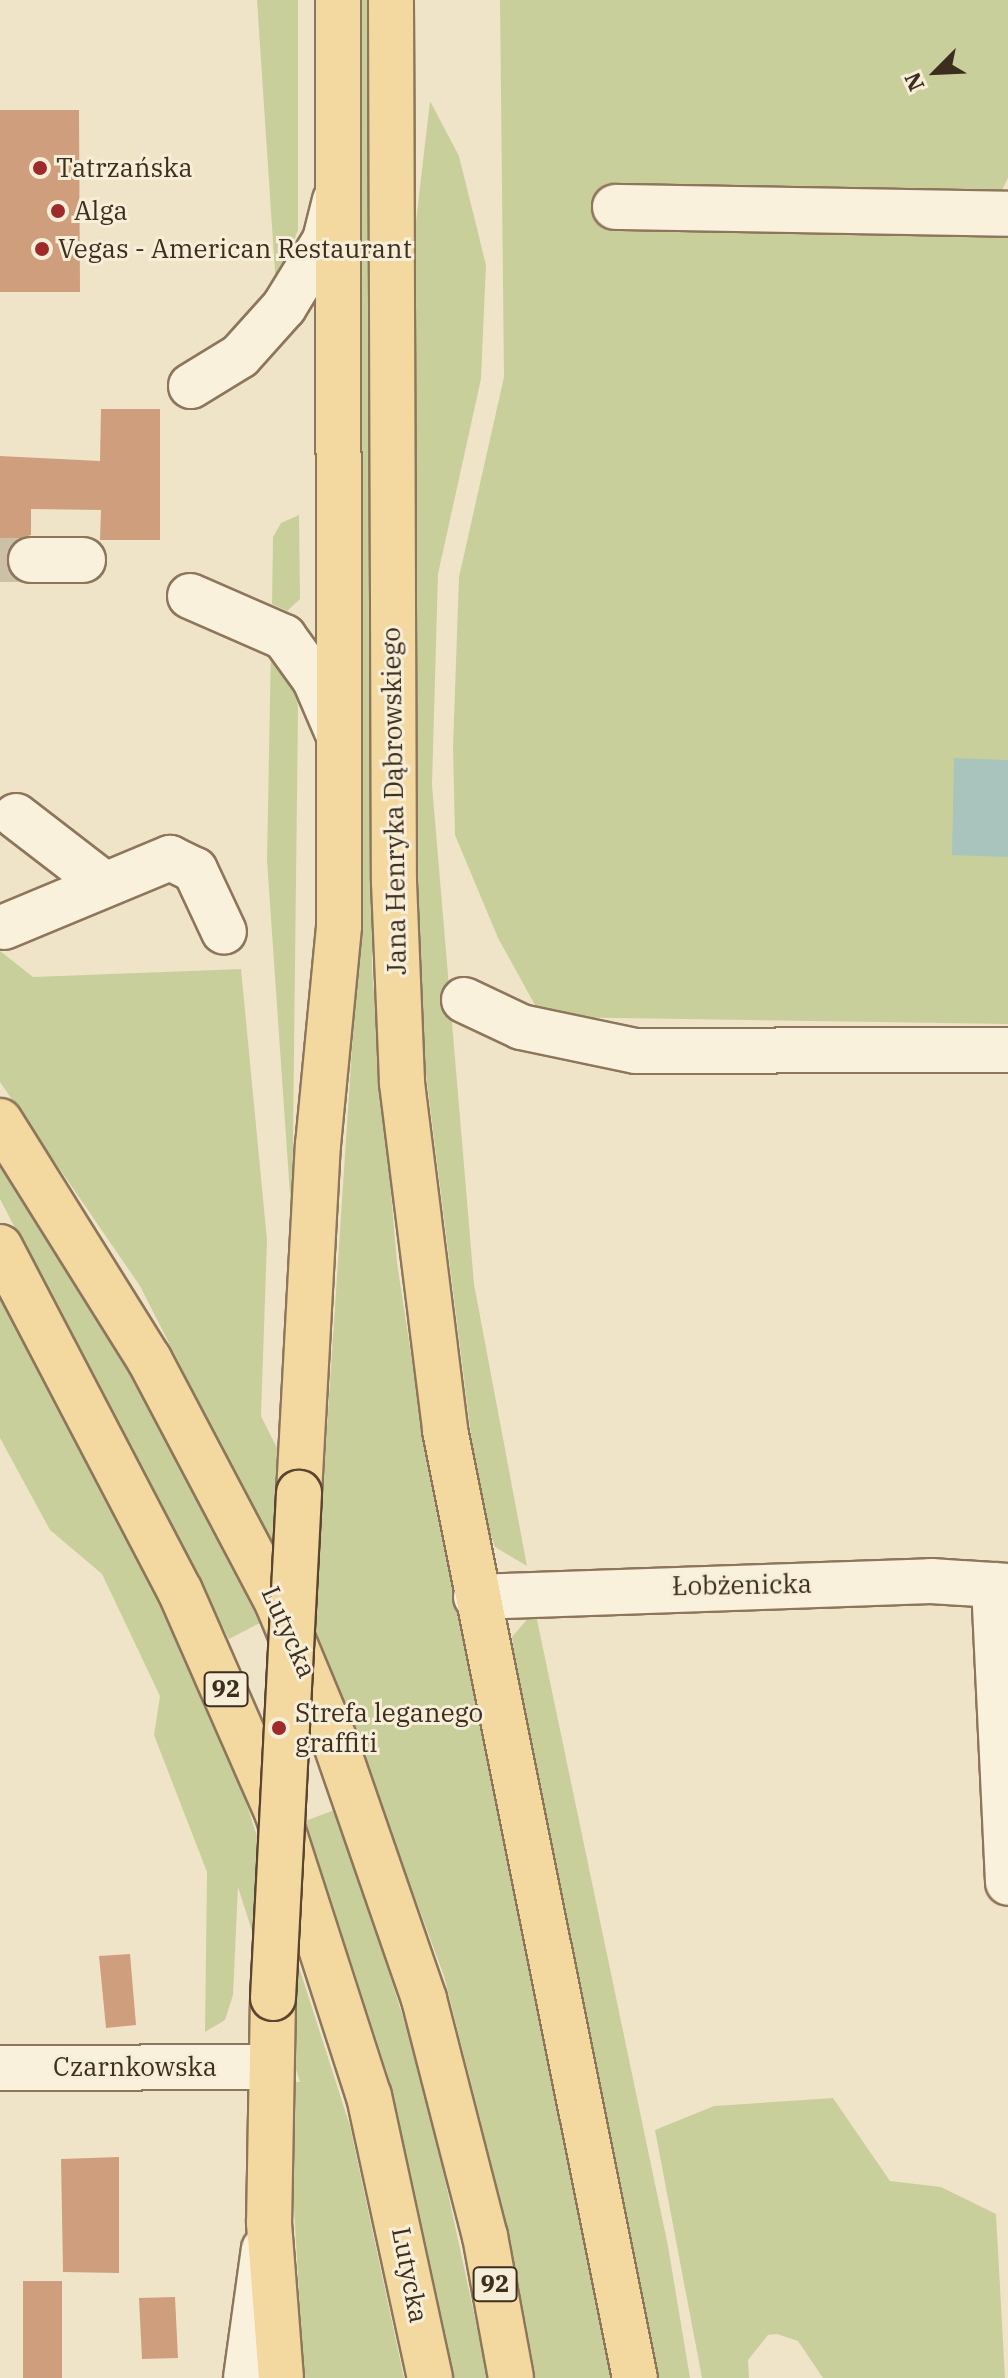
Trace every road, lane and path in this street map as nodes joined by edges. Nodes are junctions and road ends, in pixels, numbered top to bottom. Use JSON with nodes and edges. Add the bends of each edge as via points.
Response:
{"nodes":[{"id":1,"x":338,"y":0,"type":"edge"},
{"id":2,"x":391,"y":0,"type":"edge"},
{"id":3,"x":338,"y":186,"type":"junction"},
{"id":4,"x":615,"y":207,"type":"dead end"},
{"id":5,"x":1008,"y":214,"type":"edge"},
{"id":6,"x":191,"y":386,"type":"dead end"},
{"id":7,"x":31,"y":560,"type":"tunnel mouth"},
{"id":8,"x":83,"y":560,"type":"dead end"},
{"id":9,"x":190,"y":596,"type":"dead end"},
{"id":10,"x":339,"y":736,"type":"junction"},
{"id":11,"x":16,"y":816,"type":"dead end"},
{"id":12,"x":103,"y":883,"type":"junction"},
{"id":13,"x":4,"y":927,"type":"dead end"},
{"id":14,"x":224,"y":932,"type":"dead end"},
{"id":15,"x":464,"y":1000,"type":"dead end"},
{"id":16,"x":1008,"y":1050,"type":"edge"},
{"id":17,"x":0,"y":1121,"type":"edge"},
{"id":18,"x":0,"y":1247,"type":"edge"},
{"id":19,"x":1001,"y":1586,"type":"edge"},
{"id":20,"x":476,"y":1597,"type":"junction"},
{"id":21,"x":1008,"y":1883,"type":"edge"},
{"id":22,"x":270,"y":2067,"type":"junction"},
{"id":23,"x":0,"y":2068,"type":"edge"},
{"id":24,"x":269,"y":2223,"type":"junction"},
{"id":25,"x":246,"y":2378,"type":"edge"},
{"id":26,"x":281,"y":2378,"type":"edge"},
{"id":27,"x":430,"y":2378,"type":"edge"},
{"id":28,"x":511,"y":2378,"type":"edge"},
{"id":29,"x":635,"y":2378,"type":"edge"}],
"edges":[{"from":1,"to":3,"type":"main road","name":"Jana Henryka Dąbrowskiego"},
{"from":2,"to":20,"type":"main road","name":"Jana Henryka Dąbrowskiego","via":[[398,1029],[425,1292]]},
{"from":3,"to":6,"type":"street","via":[[325,240],[296,292],[240,356]]},
{"from":3,"to":10,"type":"main road","name":"Jana Henryka Dąbrowskiego"},
{"from":4,"to":5,"type":"street"},
{"from":7,"to":8,"type":"street"},
{"from":9,"to":10,"type":"street","via":[[284,637],[315,680]]},
{"from":10,"to":22,"type":"main road","name":"Jana Henryka Dąbrowskiego","bridge":true,"via":[[339,926],[318,1145]]},
{"from":11,"to":12,"type":"street"},
{"from":12,"to":13,"type":"street"},
{"from":12,"to":14,"type":"street","via":[[160,859],[179,859],[200,878]]},
{"from":15,"to":16,"type":"street","via":[[521,1027],[636,1051]]},
{"from":17,"to":28,"type":"main road","name":"Lutycka","number":"92","via":[[149,1359],[278,1604],[327,1722],[424,1999]]},
{"from":18,"to":27,"type":"main road","name":"Lutycka","number":"92","via":[[180,1591],[277,1812],[369,2096]]},
{"from":19,"to":20,"type":"street","name":"Łobżenicka","via":[[590,1589]]},
{"from":19,"to":21,"type":"street"},
{"from":20,"to":29,"type":"main road","name":"Jana Henryka Dąbrowskiego"},
{"from":22,"to":23,"type":"street","name":"Czarnkowska"},
{"from":22,"to":24,"type":"main road","name":"Jana Henryka Dąbrowskiego"},
{"from":24,"to":25,"type":"street"},
{"from":24,"to":26,"type":"main road","name":"Jana Henryka Dąbrowskiego"}]}
